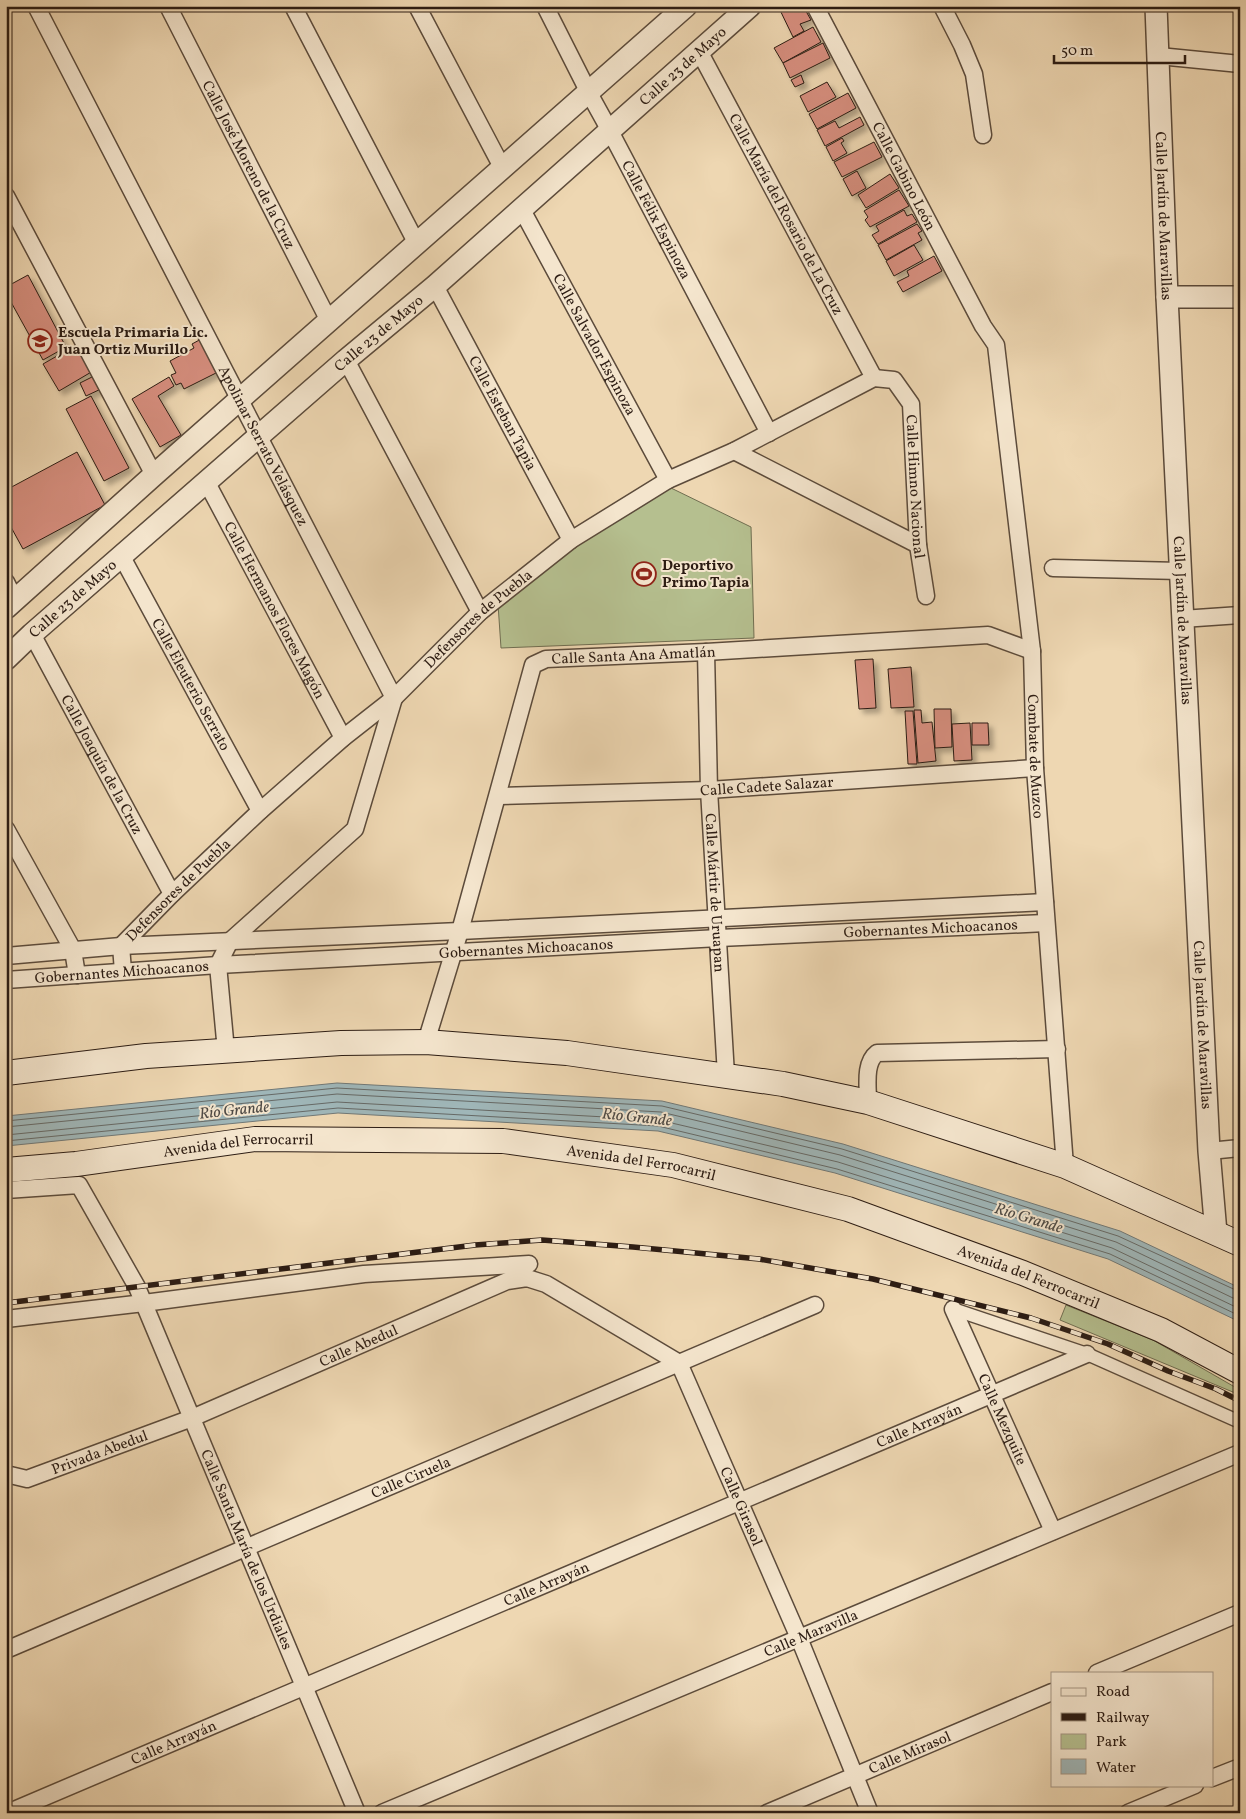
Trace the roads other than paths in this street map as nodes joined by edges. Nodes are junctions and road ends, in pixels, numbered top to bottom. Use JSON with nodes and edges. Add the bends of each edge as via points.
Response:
{"nodes":[{"id":1,"x":36,"y":6,"type":"edge"},
{"id":2,"x":168,"y":6,"type":"edge"},
{"id":3,"x":293,"y":6,"type":"edge"},
{"id":4,"x":417,"y":6,"type":"edge"},
{"id":5,"x":545,"y":6,"type":"edge"},
{"id":6,"x":750,"y":6,"type":"edge"},
{"id":7,"x":815,"y":6,"type":"edge"},
{"id":8,"x":942,"y":6,"type":"edge"},
{"id":9,"x":1156,"y":6,"type":"edge"},
{"id":10,"x":683,"y":7,"type":"edge"},
{"id":11,"x":699,"y":51,"type":"junction"},
{"id":12,"x":1158,"y":56,"type":"junction"},
{"id":13,"x":1240,"y":64,"type":"edge"},
{"id":14,"x":589,"y":94,"type":"junction"},
{"id":15,"x":610,"y":131,"type":"junction"},
{"id":16,"x":983,"y":135,"type":"dead end"},
{"id":17,"x":503,"y":169,"type":"junction"},
{"id":18,"x":6,"y":196,"type":"edge"},
{"id":19,"x":521,"y":208,"type":"junction"},
{"id":20,"x":417,"y":244,"type":"junction"},
{"id":21,"x":434,"y":286,"type":"junction"},
{"id":22,"x":1167,"y":297,"type":"junction"},
{"id":23,"x":1240,"y":297,"type":"edge"},
{"id":24,"x":329,"y":321,"type":"junction"},
{"id":25,"x":996,"y":345,"type":"joint"},
{"id":26,"x":346,"y":360,"type":"junction"},
{"id":27,"x":874,"y":378,"type":"junction"},
{"id":28,"x":240,"y":401,"type":"junction"},
{"id":29,"x":769,"y":433,"type":"junction"},
{"id":30,"x":258,"y":438,"type":"junction"},
{"id":31,"x":734,"y":451,"type":"junction"},
{"id":32,"x":154,"y":475,"type":"junction"},
{"id":33,"x":668,"y":480,"type":"junction"},
{"id":34,"x":207,"y":483,"type":"junction"},
{"id":35,"x":571,"y":540,"type":"junction"},
{"id":36,"x":918,"y":545,"type":"junction"},
{"id":37,"x":122,"y":557,"type":"junction"},
{"id":38,"x":1053,"y":568,"type":"dead end"},
{"id":39,"x":1180,"y":571,"type":"junction"},
{"id":40,"x":926,"y":596,"type":"dead end"},
{"id":41,"x":9,"y":597,"type":"edge"},
{"id":42,"x":480,"y":612,"type":"junction"},
{"id":43,"x":1240,"y":614,"type":"edge"},
{"id":44,"x":1182,"y":619,"type":"junction"},
{"id":45,"x":32,"y":634,"type":"junction"},
{"id":46,"x":1032,"y":651,"type":"junction"},
{"id":47,"x":706,"y":652,"type":"junction"},
{"id":48,"x":6,"y":659,"type":"edge"},
{"id":49,"x":394,"y":698,"type":"junction"},
{"id":50,"x":342,"y":738,"type":"junction"},
{"id":51,"x":1035,"y":768,"type":"junction"},
{"id":52,"x":709,"y":790,"type":"junction"},
{"id":53,"x":498,"y":796,"type":"junction"},
{"id":54,"x":260,"y":811,"type":"junction"},
{"id":55,"x":6,"y":829,"type":"edge"},
{"id":56,"x":172,"y":894,"type":"junction"},
{"id":57,"x":1044,"y":902,"type":"junction"},
{"id":58,"x":718,"y":919,"type":"junction"},
{"id":59,"x":1046,"y":923,"type":"junction"},
{"id":60,"x":460,"y":931,"type":"junction"},
{"id":61,"x":719,"y":938,"type":"junction"},
{"id":62,"x":230,"y":941,"type":"junction"},
{"id":63,"x":121,"y":946,"type":"junction"},
{"id":64,"x":74,"y":950,"type":"junction"},
{"id":65,"x":454,"y":954,"type":"junction"},
{"id":66,"x":6,"y":956,"type":"edge"},
{"id":67,"x":218,"y":965,"type":"junction"},
{"id":68,"x":123,"y":971,"type":"junction"},
{"id":69,"x":77,"y":975,"type":"junction"},
{"id":70,"x":6,"y":980,"type":"edge"},
{"id":71,"x":426,"y":1042,"type":"junction"},
{"id":72,"x":1057,"y":1049,"type":"junction"},
{"id":73,"x":226,"y":1051,"type":"junction"},
{"id":74,"x":6,"y":1073,"type":"edge"},
{"id":75,"x":726,"y":1075,"type":"junction"},
{"id":76,"x":868,"y":1102,"type":"junction"},
{"id":77,"x":1240,"y":1148,"type":"edge"},
{"id":78,"x":1209,"y":1151,"type":"junction"},
{"id":79,"x":1066,"y":1166,"type":"junction"},
{"id":80,"x":6,"y":1170,"type":"edge"},
{"id":81,"x":6,"y":1190,"type":"edge"},
{"id":82,"x":1216,"y":1233,"type":"junction"},
{"id":83,"x":1240,"y":1244,"type":"edge"},
{"id":84,"x":528,"y":1271,"type":"junction"},
{"id":85,"x":144,"y":1303,"type":"junction"},
{"id":86,"x":815,"y":1305,"type":"dead end"},
{"id":87,"x":953,"y":1309,"type":"joint"},
{"id":88,"x":6,"y":1319,"type":"edge"},
{"id":89,"x":1087,"y":1354,"type":"junction"},
{"id":90,"x":679,"y":1363,"type":"junction"},
{"id":91,"x":1240,"y":1372,"type":"edge"},
{"id":92,"x":991,"y":1394,"type":"junction"},
{"id":93,"x":192,"y":1418,"type":"junction"},
{"id":94,"x":1240,"y":1422,"type":"edge"},
{"id":95,"x":1240,"y":1453,"type":"edge"},
{"id":96,"x":6,"y":1474,"type":"edge"},
{"id":97,"x":740,"y":1501,"type":"junction"},
{"id":98,"x":1053,"y":1531,"type":"junction"},
{"id":99,"x":246,"y":1548,"type":"junction"},
{"id":100,"x":1240,"y":1612,"type":"edge"},
{"id":101,"x":799,"y":1638,"type":"junction"},
{"id":102,"x":6,"y":1650,"type":"edge"},
{"id":103,"x":1099,"y":1672,"type":"edge"},
{"id":104,"x":304,"y":1687,"type":"junction"},
{"id":105,"x":1051,"y":1692,"type":"edge"},
{"id":106,"x":1240,"y":1767,"type":"edge"},
{"id":107,"x":854,"y":1776,"type":"junction"},
{"id":108,"x":1214,"y":1777,"type":"edge"},
{"id":109,"x":1193,"y":1786,"type":"edge"},
{"id":110,"x":7,"y":1813,"type":"edge"},
{"id":111,"x":356,"y":1813,"type":"edge"},
{"id":112,"x":382,"y":1813,"type":"edge"},
{"id":113,"x":766,"y":1813,"type":"edge"},
{"id":114,"x":870,"y":1813,"type":"edge"},
{"id":115,"x":1128,"y":1813,"type":"edge"}],
"edges":[{"from":1,"to":28,"type":"street","name":"Apolinar Serrato Velásquez"},
{"from":2,"to":24,"type":"street","name":"Calle José Moreno de la Cruz"},
{"from":3,"to":20,"type":"street"},
{"from":4,"to":17,"type":"street"},
{"from":5,"to":14,"type":"street","name":"Calle Félix Espinoza"},
{"from":6,"to":11,"type":"street","name":"Calle 23 de Mayo"},
{"from":7,"to":25,"type":"street","name":"Calle Gabino León","via":[[983,326]]},
{"from":8,"to":16,"type":"street","via":[[974,74]]},
{"from":9,"to":12,"type":"street","name":"Calle Jardín de Maravillas"},
{"from":10,"to":14,"type":"street"},
{"from":11,"to":15,"type":"street","name":"Calle 23 de Mayo"},
{"from":11,"to":27,"type":"street","name":"Calle María del Rosario de La Cruz"},
{"from":12,"to":13,"type":"street"},
{"from":12,"to":22,"type":"street","name":"Calle Jardín de Maravillas"},
{"from":14,"to":15,"type":"street","name":"Calle Félix Espinoza"},
{"from":14,"to":17,"type":"street"},
{"from":15,"to":19,"type":"street","name":"Calle 23 de Mayo"},
{"from":15,"to":29,"type":"street","name":"Calle Félix Espinoza"},
{"from":17,"to":20,"type":"street"},
{"from":18,"to":32,"type":"street"},
{"from":19,"to":21,"type":"street","name":"Calle 23 de Mayo"},
{"from":19,"to":33,"type":"street","name":"Calle Salvador Espinoza"},
{"from":20,"to":24,"type":"street"},
{"from":21,"to":26,"type":"street","name":"Calle 23 de Mayo"},
{"from":21,"to":35,"type":"street","name":"Calle Esteban Tapia"},
{"from":22,"to":23,"type":"street"},
{"from":22,"to":39,"type":"street","name":"Calle Jardín de Maravillas"},
{"from":24,"to":28,"type":"street"},
{"from":25,"to":46,"type":"street","name":"Combate de Muzco"},
{"from":26,"to":30,"type":"street","name":"Calle 23 de Mayo"},
{"from":26,"to":42,"type":"street"},
{"from":27,"to":29,"type":"street","name":"Defensores de Puebla"},
{"from":27,"to":36,"type":"street","name":"Calle Himno Nacional","via":[[894,380],[911,404]]},
{"from":28,"to":30,"type":"street","name":"Apolinar Serrato Velásquez"},
{"from":28,"to":32,"type":"street"},
{"from":29,"to":31,"type":"street","name":"Defensores de Puebla"},
{"from":30,"to":34,"type":"street","name":"Calle 23 de Mayo"},
{"from":30,"to":49,"type":"street","name":"Apolinar Serrato Velásquez"},
{"from":31,"to":33,"type":"street","name":"Defensores de Puebla"},
{"from":31,"to":36,"type":"street"},
{"from":32,"to":41,"type":"street"},
{"from":33,"to":35,"type":"street","name":"Defensores de Puebla"},
{"from":34,"to":37,"type":"street","name":"Calle 23 de Mayo"},
{"from":34,"to":50,"type":"street","name":"Calle Hermanos Flores Magón"},
{"from":35,"to":42,"type":"street","name":"Defensores de Puebla"},
{"from":36,"to":40,"type":"street","name":"Calle Himno Nacional"},
{"from":37,"to":45,"type":"street","name":"Calle 23 de Mayo"},
{"from":37,"to":54,"type":"street","name":"Calle Eleuterio Serrato"},
{"from":38,"to":39,"type":"street"},
{"from":39,"to":44,"type":"street","name":"Calle Jardín de Maravillas"},
{"from":42,"to":49,"type":"street","name":"Defensores de Puebla"},
{"from":43,"to":44,"type":"street"},
{"from":44,"to":78,"type":"street","name":"Calle Jardín de Maravillas"},
{"from":45,"to":48,"type":"street","name":"Calle 23 de Mayo"},
{"from":45,"to":56,"type":"street","name":"Calle Joaquín de la Cruz"},
{"from":46,"to":47,"type":"street","name":"Calle Santa Ana Amatlán","via":[[988,634]]},
{"from":46,"to":51,"type":"street","name":"Combate de Muzco"},
{"from":47,"to":52,"type":"street","name":"Calle Mártir de Uruapan"},
{"from":47,"to":53,"type":"street","name":"Calle Santa Ana Amatlán","via":[[546,659],[534,665]]},
{"from":49,"to":50,"type":"street","name":"Defensores de Puebla"},
{"from":49,"to":62,"type":"street","via":[[355,829]]},
{"from":50,"to":54,"type":"street","name":"Defensores de Puebla"},
{"from":51,"to":52,"type":"street","name":"Calle Cadete Salazar"},
{"from":51,"to":57,"type":"street","name":"Combate de Muzco"},
{"from":52,"to":53,"type":"street","name":"Calle Cadete Salazar"},
{"from":52,"to":58,"type":"street","name":"Calle Mártir de Uruapan"},
{"from":53,"to":60,"type":"street","name":"Calle Santa Ana Amatlán"},
{"from":54,"to":56,"type":"street","name":"Defensores de Puebla"},
{"from":55,"to":64,"type":"street"},
{"from":56,"to":63,"type":"street","name":"Defensores de Puebla"},
{"from":57,"to":58,"type":"street","name":"Gobernantes Michoacanos"},
{"from":57,"to":59,"type":"street","name":"Combate de Muzco"},
{"from":58,"to":60,"type":"street","name":"Gobernantes Michoacanos"},
{"from":58,"to":61,"type":"street","name":"Calle Mártir de Uruapan"},
{"from":59,"to":61,"type":"street","name":"Gobernantes Michoacanos"},
{"from":59,"to":72,"type":"street","name":"Combate de Muzco"},
{"from":60,"to":62,"type":"street","name":"Gobernantes Michoacanos"},
{"from":60,"to":65,"type":"street","name":"Calle Santa Ana Amatlán"},
{"from":61,"to":65,"type":"street","name":"Gobernantes Michoacanos"},
{"from":61,"to":75,"type":"street","name":"Calle Mártir de Uruapan"},
{"from":62,"to":63,"type":"street","name":"Gobernantes Michoacanos"},
{"from":62,"to":67,"type":"street"},
{"from":63,"to":64,"type":"street","name":"Gobernantes Michoacanos"},
{"from":63,"to":68,"type":"street"},
{"from":64,"to":66,"type":"street","name":"Gobernantes Michoacanos"},
{"from":64,"to":69,"type":"street"},
{"from":65,"to":67,"type":"street","name":"Gobernantes Michoacanos"},
{"from":65,"to":71,"type":"street","name":"Calle Santa Ana Amatlán"},
{"from":67,"to":68,"type":"street","name":"Gobernantes Michoacanos"},
{"from":67,"to":73,"type":"street"},
{"from":68,"to":69,"type":"street","name":"Gobernantes Michoacanos"},
{"from":69,"to":70,"type":"street","name":"Gobernantes Michoacanos"},
{"from":71,"to":73,"type":"main road","via":[[341,1043]]},
{"from":71,"to":75,"type":"main road","via":[[567,1053]]},
{"from":72,"to":76,"type":"street","via":[[877,1053],[868,1067]]},
{"from":72,"to":79,"type":"street","name":"Combate de Muzco"},
{"from":73,"to":74,"type":"main road","via":[[146,1056]]},
{"from":75,"to":76,"type":"main road"},
{"from":76,"to":79,"type":"main road"},
{"from":77,"to":78,"type":"street"},
{"from":78,"to":82,"type":"street","name":"Calle Jardín de Maravillas"},
{"from":79,"to":82,"type":"main road"},
{"from":80,"to":91,"type":"main road","name":"Avenida del Ferrocarril","via":[[76,1164],[255,1139],[503,1141],[673,1165],[848,1209],[1023,1273],[1160,1330]]},
{"from":81,"to":85,"type":"street","name":"Calle Santa María de los Urdiales","via":[[79,1185]]},
{"from":82,"to":83,"type":"main road"},
{"from":84,"to":85,"type":"street","via":[[364,1274]]},
{"from":84,"to":90,"type":"street"},
{"from":84,"to":93,"type":"street","name":"Calle Abedul"},
{"from":85,"to":88,"type":"street"},
{"from":85,"to":93,"type":"street","name":"Calle Santa María de los Urdiales"},
{"from":86,"to":90,"type":"street","name":"Calle Ciruela"},
{"from":87,"to":89,"type":"street"},
{"from":87,"to":92,"type":"street","name":"Calle Mezquite"},
{"from":89,"to":92,"type":"street","name":"Calle Arrayán"},
{"from":89,"to":94,"type":"street"},
{"from":90,"to":97,"type":"street","name":"Calle Girasol"},
{"from":90,"to":99,"type":"street","name":"Calle Ciruela"},
{"from":92,"to":97,"type":"street","name":"Calle Arrayán"},
{"from":92,"to":98,"type":"street","name":"Calle Mezquite"},
{"from":93,"to":96,"type":"street","name":"Privada Abedul","via":[[27,1479]]},
{"from":93,"to":99,"type":"street","name":"Calle Santa María de los Urdiales"},
{"from":95,"to":98,"type":"street","name":"Calle Maravilla"},
{"from":97,"to":101,"type":"street","name":"Calle Girasol"},
{"from":97,"to":104,"type":"street","name":"Calle Arrayán"},
{"from":98,"to":101,"type":"street","name":"Calle Maravilla"},
{"from":99,"to":102,"type":"street","name":"Calle Ciruela"},
{"from":99,"to":104,"type":"street","name":"Calle Santa María de los Urdiales"},
{"from":100,"to":103,"type":"street"},
{"from":101,"to":107,"type":"street","name":"Calle Girasol"},
{"from":101,"to":112,"type":"street","name":"Calle Maravilla"},
{"from":104,"to":110,"type":"street","name":"Calle Arrayán"},
{"from":104,"to":111,"type":"street","name":"Calle Santa María de los Urdiales"},
{"from":105,"to":107,"type":"street","name":"Calle Mirasol"},
{"from":106,"to":108,"type":"street"},
{"from":107,"to":113,"type":"street","name":"Calle Mirasol"},
{"from":107,"to":114,"type":"street","name":"Calle Girasol"},
{"from":109,"to":115,"type":"street"}]}
